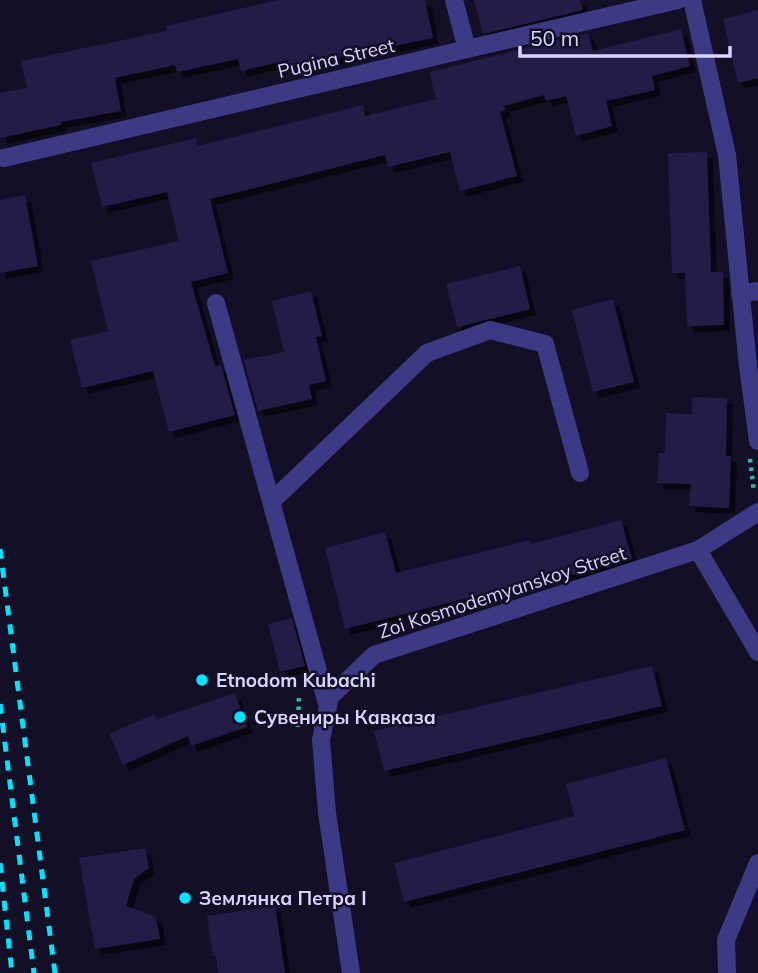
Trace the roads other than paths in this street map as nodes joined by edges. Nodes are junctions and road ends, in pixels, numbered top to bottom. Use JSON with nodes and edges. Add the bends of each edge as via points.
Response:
{"nodes":[{"id":1,"x":454,"y":0,"type":"edge"},
{"id":2,"x":678,"y":0,"type":"edge"},
{"id":3,"x":692,"y":0,"type":"edge"},
{"id":4,"x":467,"y":49,"type":"junction"},
{"id":5,"x":4,"y":158,"type":"dead end"},
{"id":6,"x":749,"y":292,"type":"edge"},
{"id":7,"x":216,"y":303,"type":"dead end"},
{"id":8,"x":753,"y":444,"type":"edge"},
{"id":9,"x":580,"y":473,"type":"dead end"},
{"id":10,"x":272,"y":502,"type":"junction"},
{"id":11,"x":756,"y":507,"type":"edge"},
{"id":12,"x":698,"y":550,"type":"junction"},
{"id":13,"x":758,"y":652,"type":"edge"},
{"id":14,"x":328,"y":706,"type":"junction"},
{"id":15,"x":758,"y":863,"type":"edge"},
{"id":16,"x":351,"y":973,"type":"edge"},
{"id":17,"x":727,"y":973,"type":"edge"}],
"edges":[{"from":1,"to":4,"type":"street"},
{"from":2,"to":4,"type":"street","name":"Pugina Street"},
{"from":3,"to":6,"type":"street","via":[[727,155]]},
{"from":4,"to":5,"type":"street","name":"Pugina Street"},
{"from":6,"to":8,"type":"street"},
{"from":7,"to":10,"type":"street"},
{"from":9,"to":10,"type":"street","via":[[545,344],[490,330],[427,353]]},
{"from":10,"to":14,"type":"street"},
{"from":11,"to":12,"type":"street","name":"Zoi Kosmodemyanskoy Street"},
{"from":12,"to":13,"type":"street"},
{"from":12,"to":14,"type":"street","name":"Zoi Kosmodemyanskoy Street","via":[[374,655],[330,697]]},
{"from":14,"to":16,"type":"street","name":"Zoi Kosmodemyanskoy Street","via":[[321,740],[327,813]]},
{"from":15,"to":17,"type":"street","via":[[726,940]]}]}
